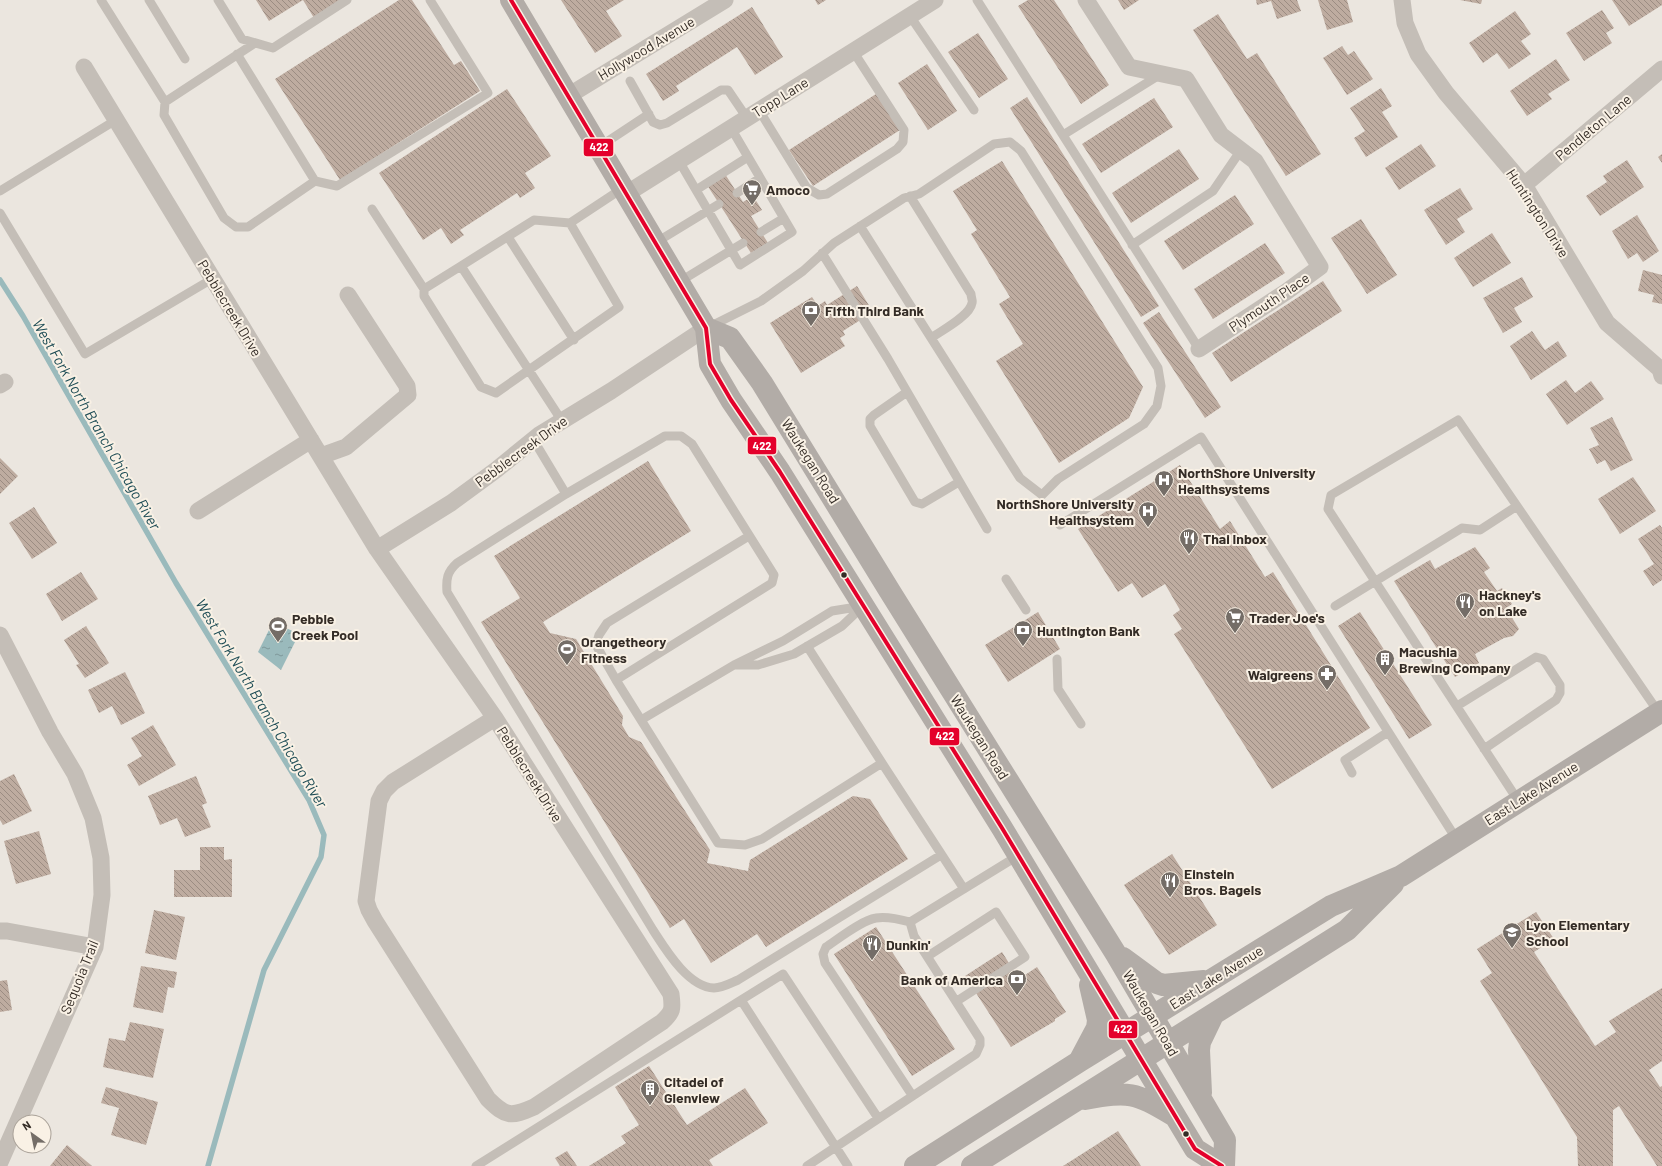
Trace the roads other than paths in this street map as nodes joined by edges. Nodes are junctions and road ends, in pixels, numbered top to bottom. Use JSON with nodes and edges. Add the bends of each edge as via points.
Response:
{"nodes":[{"id":1,"x":101,"y":0,"type":"edge"},
{"id":2,"x":149,"y":0,"type":"edge"},
{"id":3,"x":218,"y":0,"type":"edge"},
{"id":4,"x":347,"y":0,"type":"edge"},
{"id":5,"x":430,"y":0,"type":"edge"},
{"id":6,"x":511,"y":0,"type":"edge"},
{"id":7,"x":725,"y":0,"type":"edge"},
{"id":8,"x":935,"y":0,"type":"edge"},
{"id":9,"x":977,"y":0,"type":"edge"},
{"id":10,"x":1086,"y":0,"type":"edge"},
{"id":11,"x":1402,"y":0,"type":"edge"},
{"id":12,"x":910,"y":16,"type":"junction"},
{"id":13,"x":255,"y":43,"type":"junction"},
{"id":14,"x":853,"y":51,"type":"junction"},
{"id":15,"x":237,"y":54,"type":"junction"},
{"id":16,"x":186,"y":59,"type":"dead end"},
{"id":17,"x":84,"y":67,"type":"dead end"},
{"id":18,"x":1662,"y":69,"type":"edge"},
{"id":19,"x":1162,"y":74,"type":"junction"},
{"id":20,"x":630,"y":81,"type":"dead end"},
{"id":21,"x":568,"y":96,"type":"junction"},
{"id":22,"x":165,"y":102,"type":"junction"},
{"id":23,"x":974,"y":110,"type":"dead end"},
{"id":24,"x":649,"y":114,"type":"junction"},
{"id":25,"x":753,"y":114,"type":"junction"},
{"id":26,"x":116,"y":120,"type":"junction"},
{"id":27,"x":731,"y":128,"type":"junction"},
{"id":28,"x":1063,"y":135,"type":"junction"},
{"id":29,"x":599,"y":147,"type":"junction"},
{"id":30,"x":1241,"y":150,"type":"junction"},
{"id":31,"x":748,"y":157,"type":"junction"},
{"id":32,"x":679,"y":161,"type":"junction"},
{"id":33,"x":760,"y":178,"type":"junction"},
{"id":34,"x":314,"y":181,"type":"junction"},
{"id":35,"x":1524,"y":185,"type":"junction"},
{"id":36,"x":696,"y":190,"type":"junction"},
{"id":37,"x":0,"y":191,"type":"edge"},
{"id":38,"x":624,"y":191,"type":"junction"},
{"id":39,"x":736,"y":193,"type":"dead end"},
{"id":40,"x":910,"y":196,"type":"junction"},
{"id":41,"x":719,"y":204,"type":"dead end"},
{"id":42,"x":372,"y":210,"type":"dead end"},
{"id":43,"x":708,"y":210,"type":"junction"},
{"id":44,"x":0,"y":213,"type":"edge"},
{"id":45,"x":784,"y":218,"type":"junction"},
{"id":46,"x":570,"y":223,"type":"junction"},
{"id":47,"x":860,"y":226,"type":"junction"},
{"id":48,"x":761,"y":232,"type":"dead end"},
{"id":49,"x":508,"y":237,"type":"junction"},
{"id":50,"x":655,"y":243,"type":"junction"},
{"id":51,"x":743,"y":243,"type":"dead end"},
{"id":52,"x":1132,"y":244,"type":"junction"},
{"id":53,"x":731,"y":250,"type":"junction"},
{"id":54,"x":822,"y":253,"type":"junction"},
{"id":55,"x":461,"y":266,"type":"junction"},
{"id":56,"x":212,"y":279,"type":"junction"},
{"id":57,"x":679,"y":282,"type":"junction"},
{"id":58,"x":424,"y":289,"type":"junction"},
{"id":59,"x":348,"y":295,"type":"dead end"},
{"id":60,"x":706,"y":328,"type":"junction"},
{"id":61,"x":931,"y":338,"type":"junction"},
{"id":62,"x":574,"y":340,"type":"junction"},
{"id":63,"x":1199,"y":349,"type":"joint"},
{"id":64,"x":529,"y":371,"type":"junction"},
{"id":65,"x":1661,"y":371,"type":"edge"},
{"id":66,"x":907,"y":392,"type":"junction"},
{"id":67,"x":562,"y":421,"type":"junction"},
{"id":68,"x":311,"y":440,"type":"junction"},
{"id":69,"x":533,"y":440,"type":"junction"},
{"id":70,"x":321,"y":456,"type":"junction"},
{"id":71,"x":959,"y":482,"type":"junction"},
{"id":72,"x":566,"y":494,"type":"junction"},
{"id":73,"x":1517,"y":506,"type":"junction"},
{"id":74,"x":198,"y":510,"type":"dead end"},
{"id":75,"x":1060,"y":525,"type":"dead end"},
{"id":76,"x":987,"y":529,"type":"dead end"},
{"id":77,"x":749,"y":536,"type":"junction"},
{"id":78,"x":377,"y":549,"type":"junction"},
{"id":79,"x":1006,"y":579,"type":"dead end"},
{"id":80,"x":1376,"y":581,"type":"junction"},
{"id":81,"x":863,"y":606,"type":"junction"},
{"id":82,"x":1335,"y":606,"type":"dead end"},
{"id":83,"x":1026,"y":610,"type":"dead end"},
{"id":84,"x":0,"y":635,"type":"edge"},
{"id":85,"x":807,"y":646,"type":"junction"},
{"id":86,"x":1057,"y":659,"type":"dead end"},
{"id":87,"x":734,"y":665,"type":"junction"},
{"id":88,"x":616,"y":680,"type":"junction"},
{"id":89,"x":1457,"y":706,"type":"junction"},
{"id":90,"x":1661,"y":712,"type":"edge"},
{"id":91,"x":495,"y":718,"type":"junction"},
{"id":92,"x":641,"y":720,"type":"junction"},
{"id":93,"x":1081,"y":724,"type":"dead end"},
{"id":94,"x":1388,"y":732,"type":"junction"},
{"id":95,"x":1484,"y":749,"type":"junction"},
{"id":96,"x":882,"y":763,"type":"junction"},
{"id":97,"x":1352,"y":773,"type":"dead end"},
{"id":98,"x":1518,"y":802,"type":"junction"},
{"id":99,"x":1457,"y":840,"type":"junction"},
{"id":100,"x":942,"y":855,"type":"junction"},
{"id":101,"x":1019,"y":855,"type":"junction"},
{"id":102,"x":1401,"y":876,"type":"junction"},
{"id":103,"x":964,"y":889,"type":"junction"},
{"id":104,"x":910,"y":922,"type":"junction"},
{"id":105,"x":0,"y":931,"type":"edge"},
{"id":106,"x":94,"y":947,"type":"junction"},
{"id":107,"x":1116,"y":954,"type":"junction"},
{"id":108,"x":928,"y":956,"type":"junction"},
{"id":109,"x":1087,"y":969,"type":"junction"},
{"id":110,"x":1209,"y":981,"type":"junction"},
{"id":111,"x":741,"y":1000,"type":"junction"},
{"id":112,"x":957,"y":1002,"type":"junction"},
{"id":113,"x":1214,"y":1015,"type":"junction"},
{"id":114,"x":1152,"y":1016,"type":"junction"},
{"id":115,"x":1125,"y":1033,"type":"junction"},
{"id":116,"x":1168,"y":1043,"type":"junction"},
{"id":117,"x":1080,"y":1060,"type":"junction"},
{"id":118,"x":1141,"y":1060,"type":"junction"},
{"id":119,"x":912,"y":1095,"type":"junction"},
{"id":120,"x":1202,"y":1101,"type":"junction"},
{"id":121,"x":1074,"y":1102,"type":"junction"},
{"id":122,"x":1176,"y":1117,"type":"junction"},
{"id":123,"x":878,"y":1118,"type":"junction"},
{"id":124,"x":836,"y":1147,"type":"junction"},
{"id":125,"x":0,"y":1162,"type":"edge"},
{"id":126,"x":476,"y":1166,"type":"edge"},
{"id":127,"x":807,"y":1166,"type":"edge"},
{"id":128,"x":848,"y":1166,"type":"edge"},
{"id":129,"x":915,"y":1166,"type":"edge"},
{"id":130,"x":972,"y":1166,"type":"edge"},
{"id":131,"x":1223,"y":1166,"type":"edge"}],
"edges":[{"from":1,"to":22,"type":"lane"},
{"from":2,"to":16,"type":"lane"},
{"from":3,"to":13,"type":"lane","via":[[242,39]]},
{"from":4,"to":13,"type":"lane","via":[[273,48]]},
{"from":5,"to":34,"type":"lane","via":[[488,93],[337,186]]},
{"from":6,"to":21,"type":"main road","name":"Waukegan Road"},
{"from":7,"to":21,"type":"street","name":"Hollywood Avenue"},
{"from":8,"to":12,"type":"street","name":"Topp Lane"},
{"from":9,"to":28,"type":"lane"},
{"from":10,"to":19,"type":"street","name":"Plymouth Place","via":[[1129,67]]},
{"from":11,"to":35,"type":"street","name":"Huntington Drive","via":[[1405,23],[1418,54],[1446,93]]},
{"from":12,"to":14,"type":"street","name":"Topp Lane"},
{"from":12,"to":23,"type":"lane"},
{"from":13,"to":15,"type":"lane"},
{"from":14,"to":25,"type":"street","name":"Topp Lane"},
{"from":14,"to":25,"type":"lane","via":[[904,130],[903,142],[897,149],[827,194],[819,195],[807,188]]},
{"from":15,"to":22,"type":"lane"},
{"from":15,"to":34,"type":"lane"},
{"from":17,"to":26,"type":"street","name":"Pebblecreek Drive"},
{"from":18,"to":35,"type":"street","name":"Pendleton Lane"},
{"from":19,"to":28,"type":"lane"},
{"from":19,"to":30,"type":"street","name":"Plymouth Place","via":[[1186,79],[1221,135]]},
{"from":20,"to":24,"type":"lane"},
{"from":21,"to":29,"type":"main road","name":"Waukegan Road"},
{"from":22,"to":34,"type":"lane","via":[[164,115],[224,218],[236,227],[248,227]]},
{"from":24,"to":25,"type":"lane","via":[[653,122],[660,125],[667,123],[721,90],[728,90]]},
{"from":24,"to":29,"type":"lane"},
{"from":25,"to":27,"type":"street","name":"Topp Lane"},
{"from":26,"to":37,"type":"lane"},
{"from":26,"to":56,"type":"street","name":"Pebblecreek Drive"},
{"from":27,"to":31,"type":"lane"},
{"from":27,"to":32,"type":"street","name":"Topp Lane"},
{"from":28,"to":52,"type":"lane"},
{"from":29,"to":38,"type":"main road","name":"Waukegan Road"},
{"from":30,"to":52,"type":"lane","via":[[1213,191]]},
{"from":30,"to":63,"type":"street","name":"Plymouth Place","via":[[1256,161],[1320,266],[1286,292]]},
{"from":31,"to":33,"type":"lane"},
{"from":31,"to":36,"type":"lane"},
{"from":32,"to":36,"type":"lane"},
{"from":32,"to":38,"type":"street","name":"Topp Lane"},
{"from":33,"to":39,"type":"lane"},
{"from":33,"to":45,"type":"lane"},
{"from":35,"to":65,"type":"street","name":"Huntington Drive","via":[[1607,323]]},
{"from":36,"to":43,"type":"lane"},
{"from":38,"to":46,"type":"lane"},
{"from":38,"to":50,"type":"main road","name":"Waukegan Road"},
{"from":40,"to":47,"type":"lane"},
{"from":40,"to":61,"type":"lane","via":[[971,294],[970,309]]},
{"from":40,"to":61,"type":"lane","via":[[919,194],[994,144],[1010,142],[1021,151],[1158,368],[1161,386],[1157,406],[1144,424],[1058,479],[1042,495],[1020,478]]},
{"from":41,"to":43,"type":"lane"},
{"from":42,"to":58,"type":"lane"},
{"from":43,"to":50,"type":"lane"},
{"from":43,"to":53,"type":"lane"},
{"from":44,"to":56,"type":"lane","via":[[85,354]]},
{"from":45,"to":48,"type":"lane"},
{"from":45,"to":53,"type":"lane","via":[[792,232],[740,265]]},
{"from":46,"to":49,"type":"lane","via":[[534,220]]},
{"from":46,"to":62,"type":"lane","via":[[619,307]]},
{"from":47,"to":54,"type":"lane"},
{"from":47,"to":61,"type":"lane"},
{"from":49,"to":55,"type":"lane"},
{"from":49,"to":62,"type":"lane"},
{"from":50,"to":57,"type":"main road","name":"Waukegan Road"},
{"from":51,"to":53,"type":"lane"},
{"from":52,"to":63,"type":"lane"},
{"from":53,"to":57,"type":"lane"},
{"from":54,"to":60,"type":"lane","via":[[803,271],[761,301]]},
{"from":54,"to":66,"type":"lane"},
{"from":55,"to":58,"type":"lane"},
{"from":55,"to":64,"type":"lane"},
{"from":56,"to":68,"type":"street","name":"Pebblecreek Drive"},
{"from":57,"to":60,"type":"main road","name":"Waukegan Road"},
{"from":58,"to":64,"type":"lane","via":[[424,296],[481,387],[496,393]]},
{"from":59,"to":70,"type":"street","via":[[407,386],[408,395],[346,447]]},
{"from":60,"to":67,"type":"street","name":"Pebblecreek Drive"},
{"from":60,"to":81,"type":"main road","name":"Waukegan Road","via":[[710,364]]},
{"from":60,"to":107,"type":"main road","name":"Waukegan Road","via":[[730,338],[762,382]]},
{"from":62,"to":64,"type":"lane"},
{"from":64,"to":67,"type":"lane"},
{"from":66,"to":71,"type":"lane"},
{"from":66,"to":71,"type":"lane","via":[[874,415],[870,419],[870,426],[916,502],[922,504]]},
{"from":67,"to":69,"type":"street","name":"Pebblecreek Drive"},
{"from":68,"to":70,"type":"street","name":"Pebblecreek Drive"},
{"from":68,"to":74,"type":"street"},
{"from":69,"to":72,"type":"lane"},
{"from":69,"to":78,"type":"street","name":"Pebblecreek Drive","via":[[450,503]]},
{"from":70,"to":78,"type":"street","name":"Pebblecreek Drive"},
{"from":71,"to":76,"type":"lane"},
{"from":72,"to":77,"type":"lane","via":[[664,436],[681,436],[692,444]]},
{"from":72,"to":100,"type":"lane","via":[[457,563],[446,579],[447,592],[653,930],[687,976],[714,988],[738,980]]},
{"from":73,"to":80,"type":"lane","via":[[1480,530],[1462,528]]},
{"from":73,"to":80,"type":"lane","via":[[1458,420],[1331,495],[1328,508]]},
{"from":73,"to":90,"type":"lane"},
{"from":75,"to":94,"type":"lane","via":[[1201,437]]},
{"from":77,"to":88,"type":"lane","via":[[607,623],[596,645]]},
{"from":77,"to":88,"type":"lane","via":[[774,575],[772,583]]},
{"from":78,"to":91,"type":"street","name":"Pebblecreek Drive"},
{"from":79,"to":83,"type":"lane"},
{"from":80,"to":82,"type":"lane"},
{"from":80,"to":89,"type":"lane"},
{"from":81,"to":85,"type":"lane","via":[[842,626]]},
{"from":81,"to":87,"type":"lane","via":[[832,611],[783,641]]},
{"from":81,"to":101,"type":"main road","name":"Waukegan Road"},
{"from":84,"to":106,"type":"street","name":"Sequoia Trail","via":[[50,732],[75,774],[93,818],[101,858],[102,895]]},
{"from":85,"to":87,"type":"lane","via":[[794,654],[758,665]]},
{"from":85,"to":96,"type":"lane"},
{"from":86,"to":93,"type":"lane","via":[[1058,689]]},
{"from":87,"to":92,"type":"lane"},
{"from":88,"to":92,"type":"lane"},
{"from":89,"to":95,"type":"lane"},
{"from":89,"to":95,"type":"lane","via":[[1536,657],[1543,659],[1560,685],[1560,693],[1556,700]]},
{"from":90,"to":98,"type":"main road","name":"East Lake Avenue"},
{"from":91,"to":91,"type":"street","name":"Pebblecreek Drive","via":[[393,782],[384,791],[379,801],[366,901],[368,910],[488,1100],[500,1111],[510,1114],[534,1107],[662,1022],[671,1014],[672,1006],[671,994]]},
{"from":92,"to":96,"type":"lane","via":[[718,843],[729,845],[745,845],[762,839]]},
{"from":94,"to":97,"type":"lane","via":[[1345,760]]},
{"from":94,"to":99,"type":"lane"},
{"from":95,"to":98,"type":"lane"},
{"from":96,"to":100,"type":"lane"},
{"from":98,"to":99,"type":"main road","name":"East Lake Avenue"},
{"from":99,"to":102,"type":"main road","name":"East Lake Avenue"},
{"from":100,"to":103,"type":"lane"},
{"from":101,"to":103,"type":"lane"},
{"from":101,"to":109,"type":"main road","name":"Waukegan Road"},
{"from":102,"to":110,"type":"main road","name":"East Lake Avenue","via":[[1331,906]]},
{"from":102,"to":113,"type":"main road","name":"East Lake Avenue","via":[[1348,930]]},
{"from":103,"to":104,"type":"lane"},
{"from":104,"to":108,"type":"lane","via":[[914,936]]},
{"from":104,"to":119,"type":"lane","via":[[894,918],[867,921],[826,947],[823,954],[825,963]]},
{"from":105,"to":106,"type":"street"},
{"from":106,"to":125,"type":"street","name":"Sequoia Trail"},
{"from":107,"to":110,"type":"main road","via":[[1163,985]]},
{"from":107,"to":114,"type":"main road","name":"Waukegan Road"},
{"from":108,"to":112,"type":"lane"},
{"from":108,"to":112,"type":"lane","via":[[996,912],[1026,957]]},
{"from":109,"to":115,"type":"main road","name":"Waukegan Road"},
{"from":109,"to":117,"type":"main road","via":[[1098,1020],[1097,1028]]},
{"from":110,"to":114,"type":"main road","name":"East Lake Avenue"},
{"from":111,"to":123,"type":"lane","via":[[783,974]]},
{"from":111,"to":124,"type":"lane"},
{"from":111,"to":126,"type":"lane"},
{"from":112,"to":119,"type":"lane","via":[[980,1039],[976,1054]]},
{"from":113,"to":116,"type":"main road","name":"East Lake Avenue"},
{"from":113,"to":120,"type":"main road","via":[[1200,1042]]},
{"from":114,"to":115,"type":"main road","name":"East Lake Avenue"},
{"from":114,"to":116,"type":"main road","name":"Waukegan Road"},
{"from":115,"to":117,"type":"main road","name":"East Lake Avenue"},
{"from":115,"to":118,"type":"main road","name":"Waukegan Road"},
{"from":116,"to":118,"type":"main road","name":"East Lake Avenue"},
{"from":116,"to":120,"type":"main road","name":"Waukegan Road"},
{"from":117,"to":129,"type":"main road","name":"East Lake Avenue"},
{"from":118,"to":121,"type":"main road","name":"East Lake Avenue"},
{"from":118,"to":122,"type":"main road","name":"Waukegan Road"},
{"from":119,"to":123,"type":"lane"},
{"from":120,"to":131,"type":"main road","name":"Waukegan Road","via":[[1225,1140]]},
{"from":121,"to":122,"type":"main road","via":[[1130,1094],[1146,1099]]},
{"from":121,"to":130,"type":"main road","name":"East Lake Avenue"},
{"from":122,"to":131,"type":"main road","name":"Waukegan Road","via":[[1195,1149]]},
{"from":123,"to":124,"type":"lane"},
{"from":124,"to":127,"type":"lane"},
{"from":124,"to":128,"type":"lane"}]}
